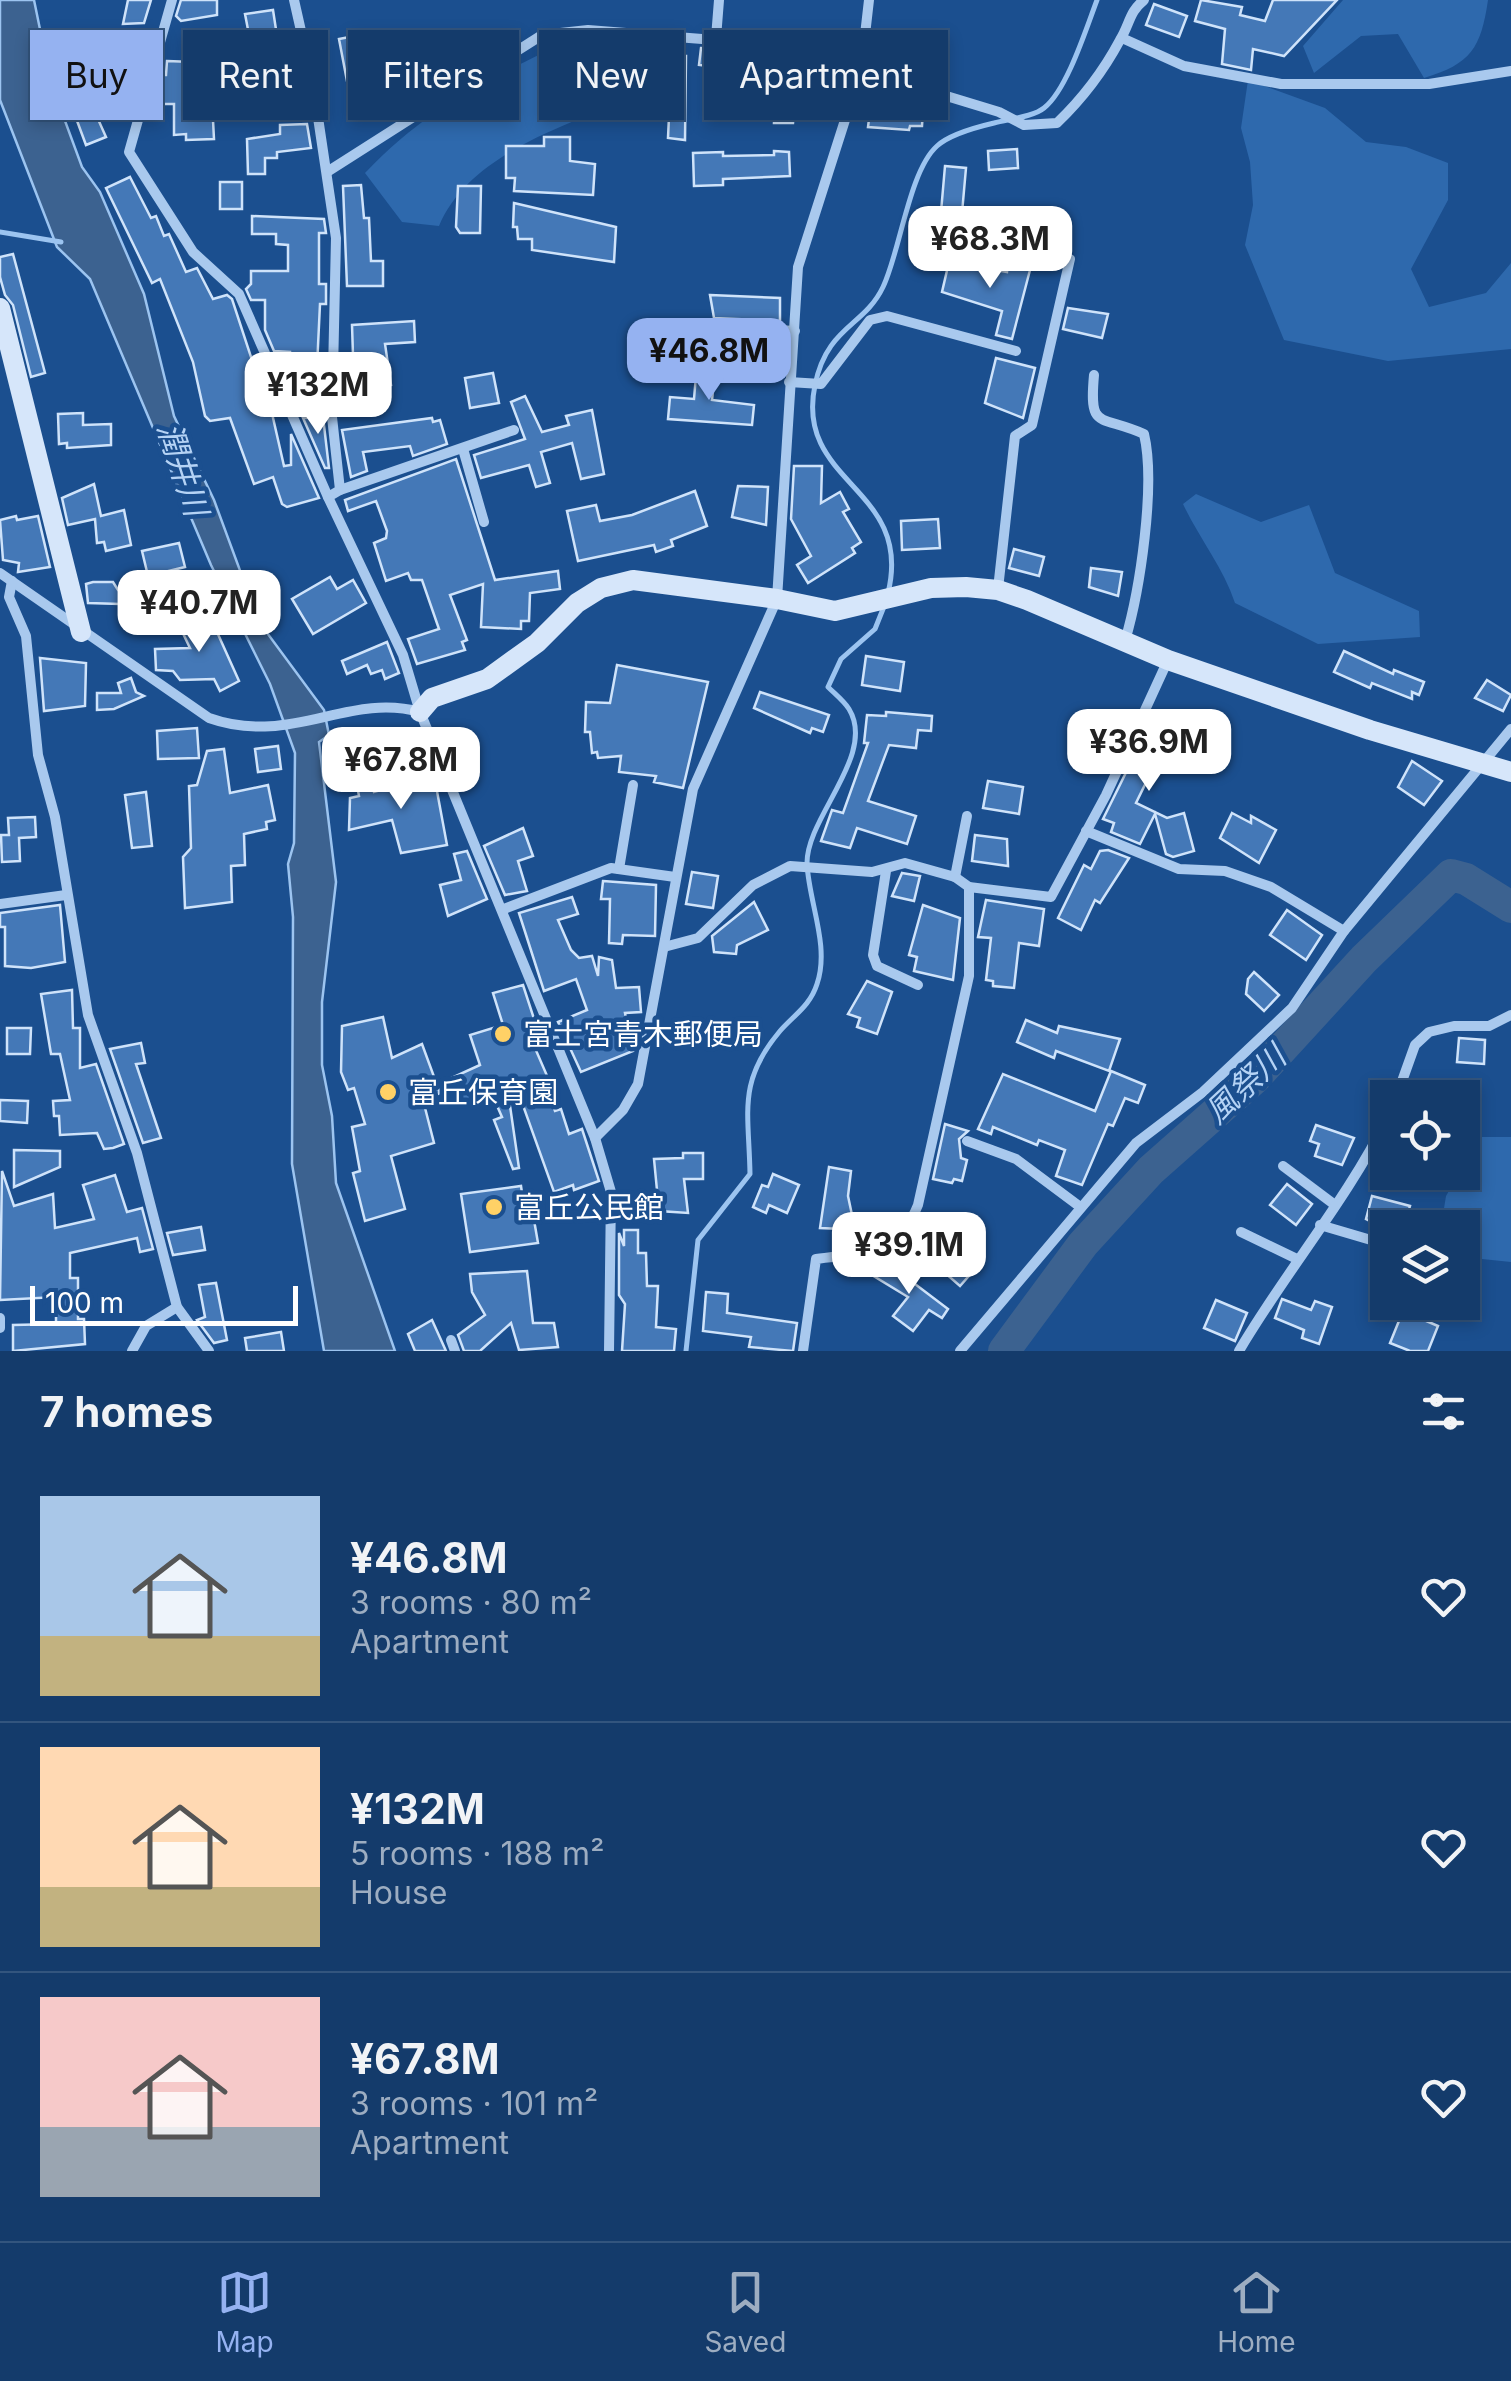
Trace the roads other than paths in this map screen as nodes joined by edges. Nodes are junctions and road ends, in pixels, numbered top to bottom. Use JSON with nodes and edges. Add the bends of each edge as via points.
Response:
{"nodes":[{"id":1,"x":172,"y":0,"type":"edge"},
{"id":2,"x":294,"y":0,"type":"edge"},
{"id":3,"x":720,"y":0,"type":"edge"},
{"id":4,"x":869,"y":0,"type":"edge"},
{"id":5,"x":1144,"y":0,"type":"edge"},
{"id":6,"x":717,"y":30,"type":"edge"},
{"id":7,"x":866,"y":30,"type":"edge"},
{"id":8,"x":704,"y":37,"type":"edge"},
{"id":9,"x":1122,"y":38,"type":"junction"},
{"id":10,"x":1511,"y":71,"type":"edge"},
{"id":11,"x":948,"y":96,"type":"edge"},
{"id":12,"x":845,"y":120,"type":"edge"},
{"id":13,"x":328,"y":172,"type":"junction"},
{"id":14,"x":1070,"y":258,"type":"dead end"},
{"id":15,"x":0,"y":308,"type":"edge"},
{"id":16,"x":716,"y":326,"type":"dead end"},
{"id":17,"x":795,"y":330,"type":"junction"},
{"id":18,"x":1016,"y":351,"type":"dead end"},
{"id":19,"x":1094,"y":374,"type":"dead end"},
{"id":20,"x":794,"y":382,"type":"junction"},
{"id":21,"x":514,"y":430,"type":"dead end"},
{"id":22,"x":463,"y":449,"type":"junction"},
{"id":23,"x":340,"y":490,"type":"junction"},
{"id":24,"x":328,"y":497,"type":"junction"},
{"id":25,"x":484,"y":522,"type":"dead end"},
{"id":26,"x":0,"y":573,"type":"edge"},
{"id":27,"x":12,"y":581,"type":"junction"},
{"id":28,"x":998,"y":590,"type":"junction"},
{"id":29,"x":777,"y":598,"type":"junction"},
{"id":30,"x":81,"y":632,"type":"junction"},
{"id":31,"x":1125,"y":641,"type":"junction"},
{"id":32,"x":1168,"y":660,"type":"junction"},
{"id":33,"x":420,"y":712,"type":"junction"},
{"id":34,"x":1511,"y":729,"type":"edge"},
{"id":35,"x":1484,"y":762,"type":"junction"},
{"id":36,"x":1511,"y":772,"type":"edge"},
{"id":37,"x":632,"y":786,"type":"dead end"},
{"id":38,"x":967,"y":816,"type":"dead end"},
{"id":39,"x":1086,"y":831,"type":"junction"},
{"id":40,"x":619,"y":870,"type":"junction"},
{"id":41,"x":886,"y":871,"type":"junction"},
{"id":42,"x":675,"y":877,"type":"junction"},
{"id":43,"x":954,"y":877,"type":"junction"},
{"id":44,"x":969,"y":887,"type":"junction"},
{"id":45,"x":66,"y":895,"type":"junction"},
{"id":46,"x":0,"y":904,"type":"edge"},
{"id":47,"x":504,"y":909,"type":"junction"},
{"id":48,"x":1344,"y":931,"type":"junction"},
{"id":49,"x":664,"y":947,"type":"junction"},
{"id":50,"x":918,"y":984,"type":"dead end"},
{"id":51,"x":1511,"y":1016,"type":"edge"},
{"id":52,"x":1403,"y":1080,"type":"edge"},
{"id":53,"x":596,"y":1138,"type":"junction"},
{"id":54,"x":967,"y":1141,"type":"dead end"},
{"id":55,"x":1370,"y":1153,"type":"edge"},
{"id":56,"x":1283,"y":1166,"type":"dead end"},
{"id":57,"x":1334,"y":1205,"type":"junction"},
{"id":58,"x":1079,"y":1206,"type":"junction"},
{"id":59,"x":1320,"y":1225,"type":"junction"},
{"id":60,"x":1241,"y":1232,"type":"dead end"},
{"id":61,"x":1370,"y":1240,"type":"edge"},
{"id":62,"x":1297,"y":1259,"type":"junction"},
{"id":63,"x":177,"y":1306,"type":"junction"},
{"id":64,"x":0,"y":1318,"type":"edge"},
{"id":65,"x":0,"y":1328,"type":"edge"},
{"id":66,"x":132,"y":1351,"type":"edge"},
{"id":67,"x":209,"y":1351,"type":"edge"},
{"id":68,"x":609,"y":1351,"type":"edge"},
{"id":69,"x":803,"y":1351,"type":"edge"},
{"id":70,"x":960,"y":1351,"type":"edge"},
{"id":71,"x":1238,"y":1351,"type":"edge"}],
"edges":[{"from":1,"to":24,"type":"street","via":[[129,152],[193,252],[238,294]]},
{"from":2,"to":13,"type":"street"},
{"from":3,"to":6,"type":"street"},
{"from":4,"to":7,"type":"street"},
{"from":5,"to":9,"type":"street","via":[[1130,11]]},
{"from":8,"to":13,"type":"street","via":[[588,30],[542,35]]},
{"from":9,"to":10,"type":"street","via":[[1184,66],[1281,84],[1429,84]]},
{"from":9,"to":11,"type":"street","via":[[1057,123],[1024,125]]},
{"from":12,"to":17,"type":"street","via":[[798,266]]},
{"from":13,"to":23,"type":"street","via":[[336,238],[332,418]]},
{"from":14,"to":28,"type":"street","via":[[1032,424],[1015,436]]},
{"from":15,"to":30,"type":"street"},
{"from":16,"to":17,"type":"street"},
{"from":17,"to":20,"type":"street"},
{"from":18,"to":20,"type":"street","via":[[887,316],[870,320],[821,384]]},
{"from":19,"to":31,"type":"street","via":[[1096,418],[1144,434],[1150,462]]},
{"from":20,"to":29,"type":"street"},
{"from":21,"to":22,"type":"street"},
{"from":22,"to":23,"type":"street"},
{"from":22,"to":25,"type":"street"},
{"from":23,"to":24,"type":"street"},
{"from":24,"to":33,"type":"street","via":[[403,655]]},
{"from":26,"to":27,"type":"street"},
{"from":27,"to":30,"type":"street"},
{"from":27,"to":45,"type":"street","via":[[8,596],[26,636],[38,755]]},
{"from":28,"to":29,"type":"street","via":[[930,588],[835,611]]},
{"from":28,"to":31,"type":"street"},
{"from":29,"to":33,"type":"street","via":[[633,580],[601,588],[486,679],[432,698]]},
{"from":29,"to":42,"type":"street","via":[[692,789]]},
{"from":30,"to":33,"type":"street","via":[[209,718],[242,730],[394,705]]},
{"from":31,"to":32,"type":"street"},
{"from":32,"to":35,"type":"street"},
{"from":32,"to":39,"type":"street"},
{"from":33,"to":47,"type":"street"},
{"from":34,"to":35,"type":"street"},
{"from":35,"to":36,"type":"street"},
{"from":35,"to":48,"type":"street"},
{"from":37,"to":40,"type":"street"},
{"from":38,"to":43,"type":"street"},
{"from":39,"to":44,"type":"street","via":[[1052,897]]},
{"from":39,"to":48,"type":"street","via":[[1179,870],[1225,871],[1271,887]]},
{"from":40,"to":42,"type":"street"},
{"from":40,"to":47,"type":"street"},
{"from":41,"to":43,"type":"street","via":[[905,863]]},
{"from":41,"to":49,"type":"street","via":[[790,866],[753,884],[698,938]]},
{"from":41,"to":50,"type":"street","via":[[874,954],[882,972]]},
{"from":42,"to":49,"type":"street"},
{"from":43,"to":44,"type":"street"},
{"from":44,"to":69,"type":"street","via":[[969,976],[918,1205],[910,1226],[884,1249],[816,1259]]},
{"from":45,"to":46,"type":"street"},
{"from":45,"to":63,"type":"street","via":[[88,1015],[137,1153]]},
{"from":47,"to":53,"type":"street"},
{"from":48,"to":58,"type":"street","via":[[1292,1008],[1203,1092],[1136,1143]]},
{"from":49,"to":53,"type":"street","via":[[638,1084]]},
{"from":51,"to":52,"type":"street","via":[[1489,1026],[1429,1032],[1416,1045]]},
{"from":53,"to":68,"type":"street","via":[[611,1192]]},
{"from":54,"to":58,"type":"street","via":[[1016,1159]]},
{"from":55,"to":57,"type":"street"},
{"from":56,"to":57,"type":"street"},
{"from":57,"to":59,"type":"street"},
{"from":58,"to":70,"type":"street"},
{"from":59,"to":61,"type":"street"},
{"from":59,"to":62,"type":"street"},
{"from":60,"to":62,"type":"street"},
{"from":62,"to":71,"type":"street"},
{"from":63,"to":66,"type":"street","via":[[146,1326]]},
{"from":63,"to":67,"type":"street"},
{"from":64,"to":65,"type":"street"}]}
